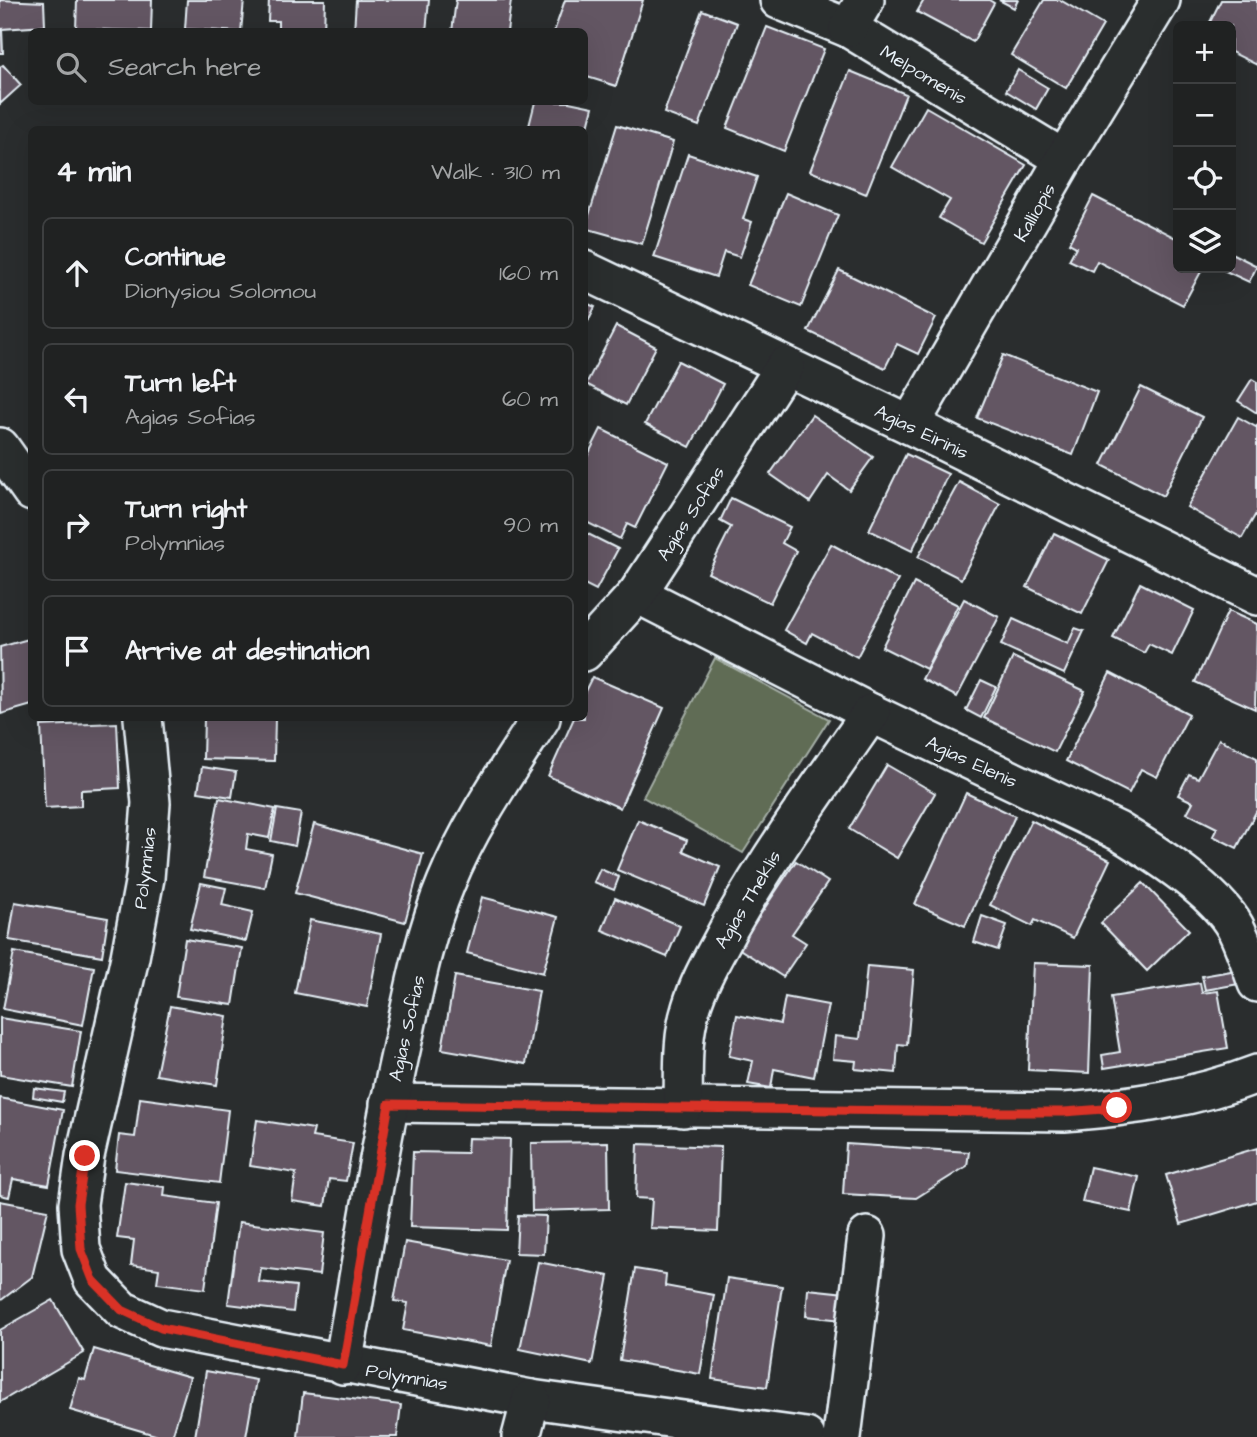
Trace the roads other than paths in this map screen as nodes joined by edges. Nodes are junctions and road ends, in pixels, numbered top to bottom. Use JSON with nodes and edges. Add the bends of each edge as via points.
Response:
{"nodes":[{"id":1,"x":779,"y":0,"type":"edge"},
{"id":2,"x":1161,"y":0,"type":"edge"},
{"id":3,"x":857,"y":14,"type":"edge"},
{"id":4,"x":1064,"y":159,"type":"junction"},
{"id":5,"x":588,"y":272,"type":"edge"},
{"id":6,"x":785,"y":366,"type":"junction"},
{"id":7,"x":910,"y":425,"type":"junction"},
{"id":8,"x":0,"y":447,"type":"edge"},
{"id":9,"x":28,"y":486,"type":"edge"},
{"id":10,"x":638,"y":594,"type":"junction"},
{"id":11,"x":1256,"y":594,"type":"edge"},
{"id":12,"x":588,"y":648,"type":"edge"},
{"id":13,"x":871,"y":713,"type":"junction"},
{"id":14,"x":143,"y":721,"type":"edge"},
{"id":15,"x":539,"y":721,"type":"edge"},
{"id":16,"x":1257,"y":983,"type":"edge"},
{"id":17,"x":1257,"y":1074,"type":"edge"},
{"id":18,"x":389,"y":1104,"type":"junction"},
{"id":19,"x":683,"y":1108,"type":"junction"},
{"id":20,"x":867,"y":1236,"type":"dead end"},
{"id":21,"x":343,"y":1365,"type":"junction"},
{"id":22,"x":531,"y":1399,"type":"junction"},
{"id":23,"x":521,"y":1437,"type":"edge"},
{"id":24,"x":806,"y":1437,"type":"edge"},
{"id":25,"x":842,"y":1437,"type":"edge"}],
"edges":[{"from":1,"to":3,"type":"street","name":"Melpomenis"},
{"from":2,"to":4,"type":"street","name":"Kalliopis"},
{"from":3,"to":4,"type":"street","name":"Melpomenis"},
{"from":4,"to":7,"type":"street","name":"Kalliopis"},
{"from":5,"to":6,"type":"street","name":"Agias Eirinis"},
{"from":6,"to":7,"type":"street","name":"Agias Eirinis"},
{"from":6,"to":10,"type":"street","name":"Agias Sofias"},
{"from":7,"to":11,"type":"street","name":"Agias Eirinis"},
{"from":8,"to":9,"type":"street"},
{"from":10,"to":12,"type":"street","name":"Agias Sofias"},
{"from":10,"to":13,"type":"street","name":"Agias Elenis"},
{"from":13,"to":16,"type":"street","name":"Agias Elenis","via":[[1118,831],[1156,854],[1187,877],[1234,925]]},
{"from":13,"to":19,"type":"street","name":"Agias Theklis","via":[[785,836],[703,975],[685,1038]]},
{"from":14,"to":21,"type":"street","name":"Polymnias","via":[[151,803],[145,878],[85,1156],[78,1204],[81,1249],[93,1280],[122,1310],[161,1328]]},
{"from":15,"to":18,"type":"street","name":"Agias Sofias","via":[[466,839],[445,884],[413,992]]},
{"from":17,"to":19,"type":"street","via":[[1175,1098],[1064,1112]]},
{"from":18,"to":19,"type":"street"},
{"from":18,"to":21,"type":"street","name":"Agias Sofias"},
{"from":20,"to":25,"type":"street"},
{"from":21,"to":22,"type":"street","name":"Polymnias"},
{"from":22,"to":23,"type":"street"},
{"from":22,"to":24,"type":"street","name":"Polymnias"}]}
